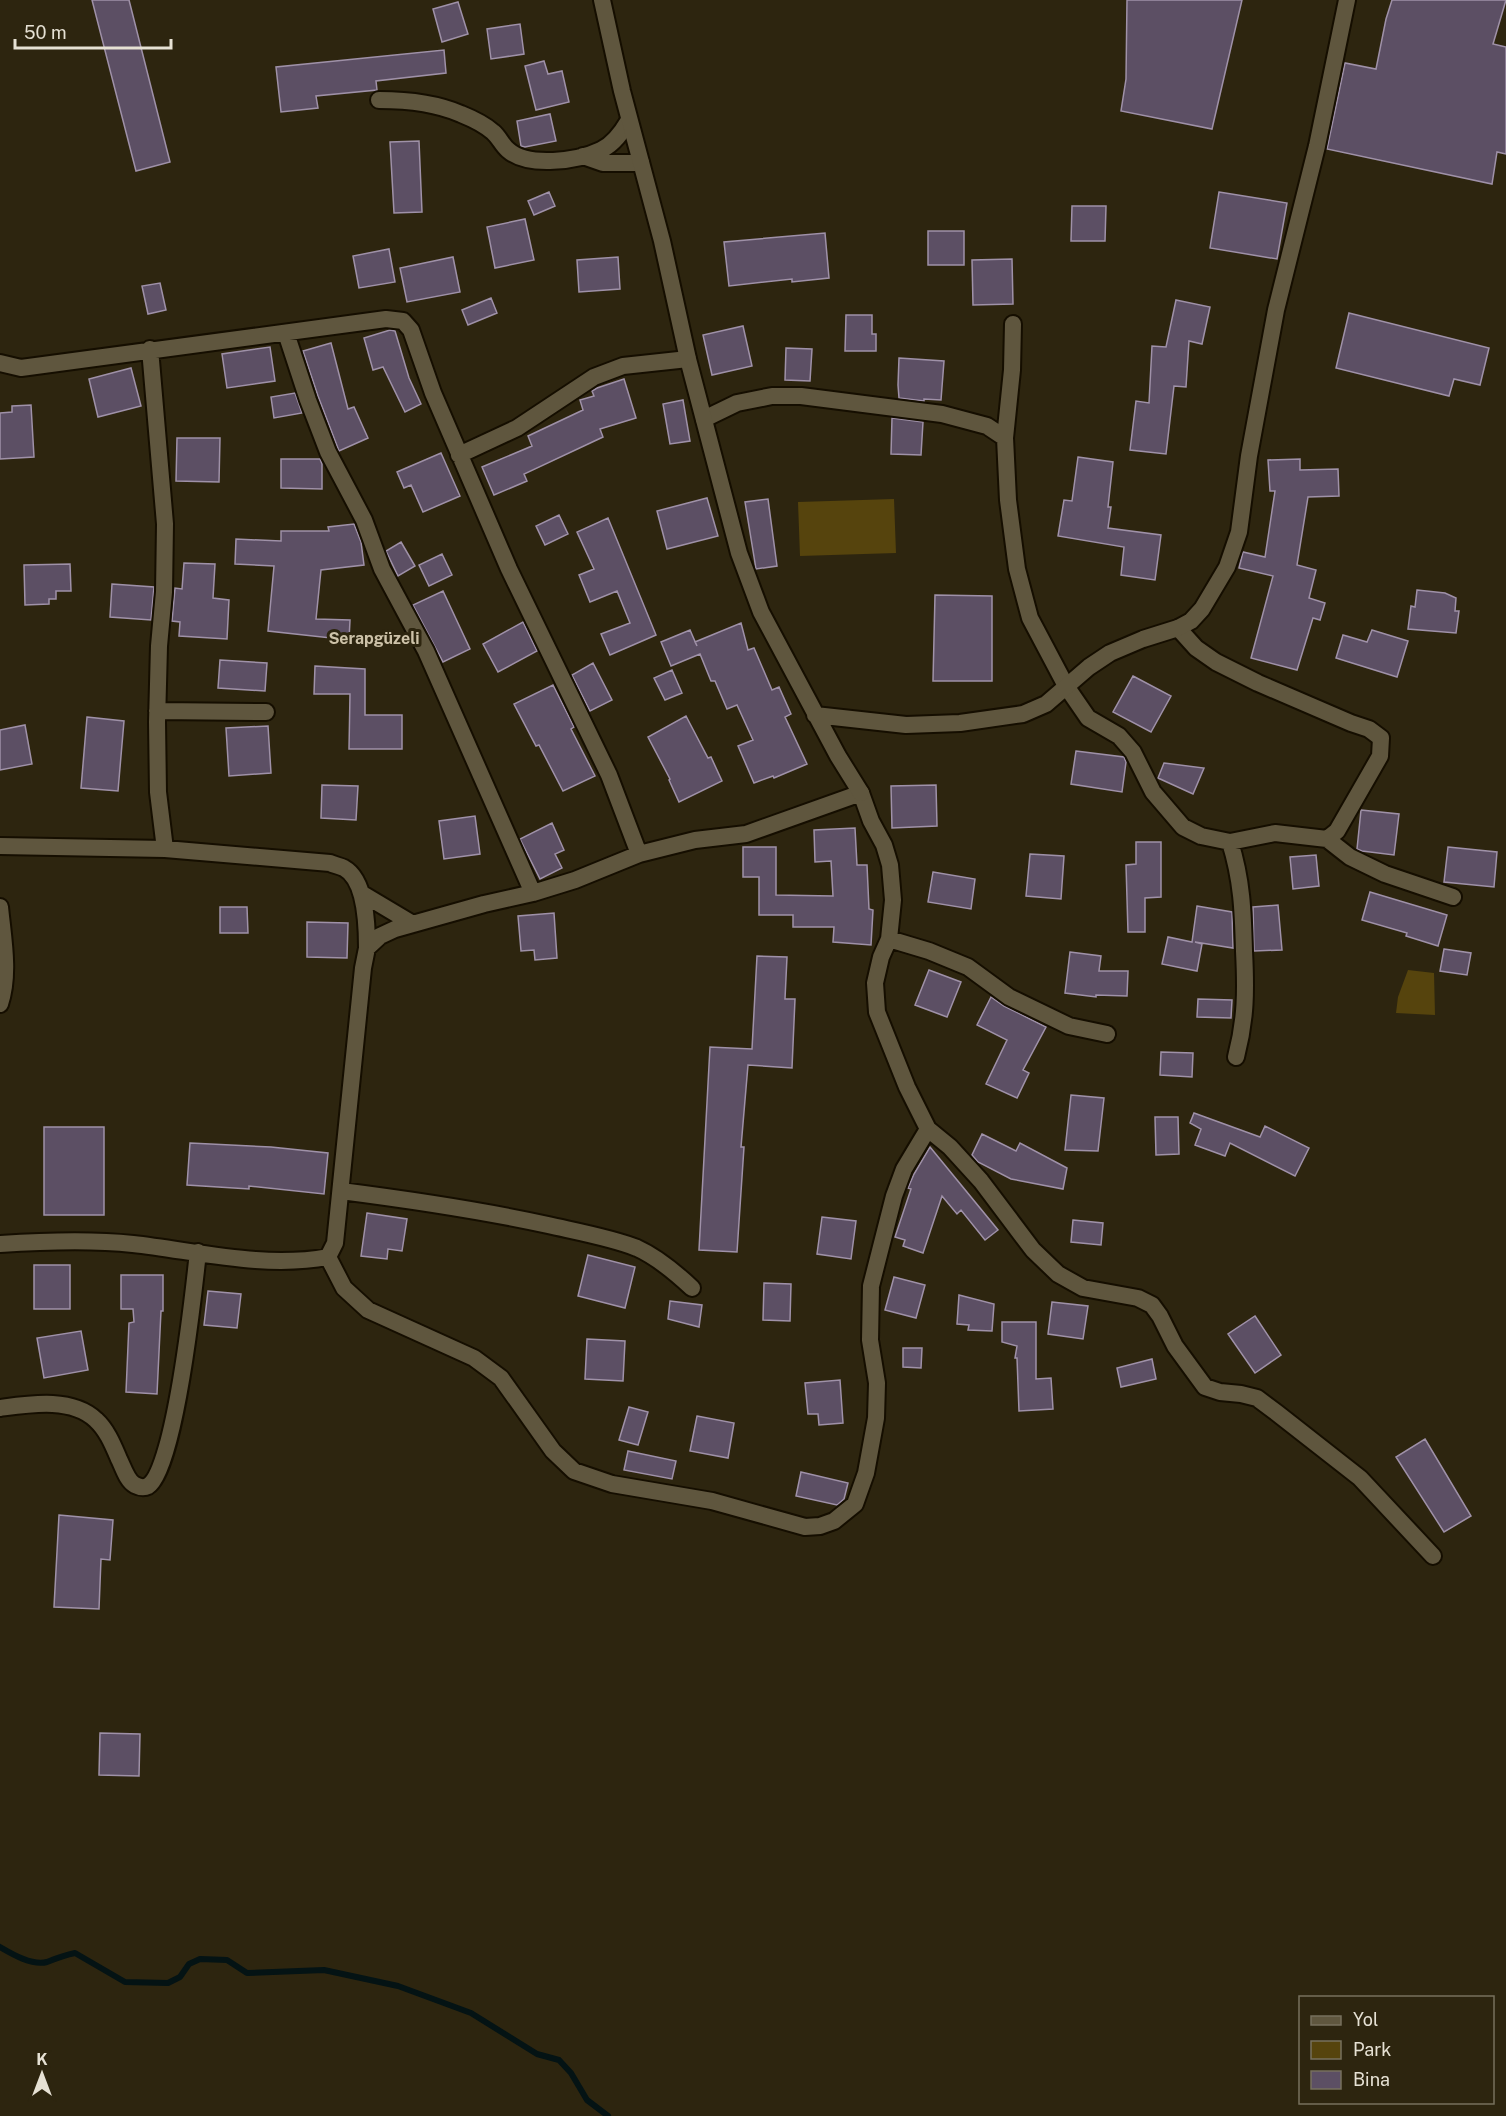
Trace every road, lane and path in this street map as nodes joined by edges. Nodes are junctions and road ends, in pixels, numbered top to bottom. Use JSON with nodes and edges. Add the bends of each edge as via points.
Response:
{"nodes":[{"id":1,"x":602,"y":0,"type":"edge"},
{"id":2,"x":1347,"y":0,"type":"edge"},
{"id":3,"x":379,"y":100,"type":"dead end"},
{"id":4,"x":630,"y":120,"type":"junction"},
{"id":5,"x":584,"y":156,"type":"junction"},
{"id":6,"x":641,"y":163,"type":"junction"},
{"id":7,"x":1013,"y":324,"type":"dead end"},
{"id":8,"x":286,"y":333,"type":"junction"},
{"id":9,"x":150,"y":349,"type":"junction"},
{"id":10,"x":688,"y":359,"type":"junction"},
{"id":11,"x":0,"y":363,"type":"edge"},
{"id":12,"x":704,"y":419,"type":"junction"},
{"id":13,"x":1005,"y":438,"type":"junction"},
{"id":14,"x":459,"y":455,"type":"junction"},
{"id":15,"x":1178,"y":628,"type":"junction"},
{"id":16,"x":1065,"y":686,"type":"junction"},
{"id":17,"x":157,"y":711,"type":"junction"},
{"id":18,"x":266,"y":712,"type":"dead end"},
{"id":19,"x":815,"y":715,"type":"junction"},
{"id":20,"x":861,"y":793,"type":"junction"},
{"id":21,"x":1326,"y":839,"type":"junction"},
{"id":22,"x":1230,"y":842,"type":"junction"},
{"id":23,"x":0,"y":846,"type":"edge"},
{"id":24,"x":165,"y":849,"type":"junction"},
{"id":25,"x":639,"y":854,"type":"junction"},
{"id":26,"x":361,"y":893,"type":"junction"},
{"id":27,"x":533,"y":893,"type":"junction"},
{"id":28,"x":1452,"y":897,"type":"dead end"},
{"id":29,"x":0,"y":907,"type":"edge"},
{"id":30,"x":413,"y":924,"type":"junction"},
{"id":31,"x":889,"y":939,"type":"junction"},
{"id":32,"x":367,"y":948,"type":"junction"},
{"id":33,"x":0,"y":1004,"type":"edge"},
{"id":34,"x":1107,"y":1034,"type":"dead end"},
{"id":35,"x":1236,"y":1057,"type":"dead end"},
{"id":36,"x":928,"y":1130,"type":"junction"},
{"id":37,"x":341,"y":1191,"type":"junction"},
{"id":38,"x":0,"y":1244,"type":"edge"},
{"id":39,"x":198,"y":1252,"type":"junction"},
{"id":40,"x":328,"y":1257,"type":"junction"},
{"id":41,"x":692,"y":1288,"type":"dead end"},
{"id":42,"x":0,"y":1408,"type":"edge"},
{"id":43,"x":1433,"y":1556,"type":"dead end"}],
"edges":[{"from":1,"to":4,"type":"street"},
{"from":2,"to":15,"type":"street","via":[[1317,146],[1276,310],[1239,532],[1227,567],[1202,609]]},
{"from":3,"to":5,"type":"street","via":[[421,103],[460,114],[492,132],[508,151],[526,159]]},
{"from":4,"to":5,"type":"street","via":[[603,150]]},
{"from":4,"to":6,"type":"street"},
{"from":5,"to":6,"type":"street","via":[[603,163]]},
{"from":6,"to":10,"type":"street"},
{"from":7,"to":13,"type":"street"},
{"from":8,"to":9,"type":"street"},
{"from":8,"to":14,"type":"street","via":[[386,319],[403,321],[411,330]]},
{"from":8,"to":27,"type":"street","via":[[328,452],[364,520],[382,569],[426,651]]},
{"from":9,"to":11,"type":"street","via":[[21,368]]},
{"from":9,"to":17,"type":"street","via":[[165,524]]},
{"from":10,"to":12,"type":"street"},
{"from":10,"to":14,"type":"street","via":[[623,366],[594,377],[517,428]]},
{"from":12,"to":13,"type":"street","via":[[737,403],[772,396],[801,396],[942,414],[987,426]]},
{"from":12,"to":19,"type":"street","via":[[739,553],[761,612]]},
{"from":13,"to":16,"type":"street","via":[[1017,569],[1030,618]]},
{"from":14,"to":25,"type":"street","via":[[609,776]]},
{"from":15,"to":16,"type":"street","via":[[1110,653]]},
{"from":15,"to":21,"type":"street","via":[[1216,662],[1369,729],[1381,738],[1380,756],[1337,831]]},
{"from":16,"to":19,"type":"street","via":[[1046,704],[1023,714],[960,723],[906,725]]},
{"from":16,"to":22,"type":"street","via":[[1088,718],[1119,736],[1133,752],[1153,792],[1183,827],[1201,836]]},
{"from":17,"to":18,"type":"street"},
{"from":17,"to":24,"type":"street","via":[[158,792]]},
{"from":19,"to":20,"type":"street"},
{"from":20,"to":25,"type":"street","via":[[746,834],[695,840]]},
{"from":20,"to":31,"type":"street","via":[[890,865],[893,900]]},
{"from":21,"to":22,"type":"street","via":[[1275,832]]},
{"from":21,"to":28,"type":"street","via":[[1376,870]]},
{"from":22,"to":35,"type":"street","via":[[1243,897],[1246,1000]]},
{"from":23,"to":24,"type":"street"},
{"from":24,"to":26,"type":"street","via":[[330,863],[345,868]]},
{"from":25,"to":27,"type":"street"},
{"from":26,"to":30,"type":"street"},
{"from":26,"to":32,"type":"street"},
{"from":27,"to":30,"type":"street"},
{"from":29,"to":33,"type":"street","via":[[4,957]]},
{"from":30,"to":32,"type":"street","via":[[380,936]]},
{"from":31,"to":34,"type":"street","via":[[968,967],[1009,997],[1069,1026]]},
{"from":31,"to":36,"type":"street","via":[[875,983],[877,1012]]},
{"from":32,"to":37,"type":"street"},
{"from":36,"to":40,"type":"street","via":[[894,1196],[870,1286],[870,1340],[877,1383],[876,1418],[866,1473],[855,1504],[834,1521],[820,1526],[805,1527],[712,1501],[612,1484],[574,1471],[553,1450],[501,1378],[474,1358],[368,1310],[344,1288]]},
{"from":36,"to":43,"type":"street","via":[[973,1172],[1034,1250],[1058,1274],[1083,1288],[1127,1295],[1152,1305],[1175,1347],[1205,1387],[1257,1398],[1278,1413],[1360,1478]]},
{"from":37,"to":40,"type":"street","via":[[335,1244]]},
{"from":37,"to":41,"type":"street","via":[[471,1209],[577,1231],[637,1248]]},
{"from":38,"to":39,"type":"street","via":[[57,1241]]},
{"from":39,"to":40,"type":"street","via":[[277,1260]]},
{"from":39,"to":42,"type":"street","via":[[178,1400],[167,1448],[148,1486],[132,1484],[110,1438],[80,1408]]}]}
